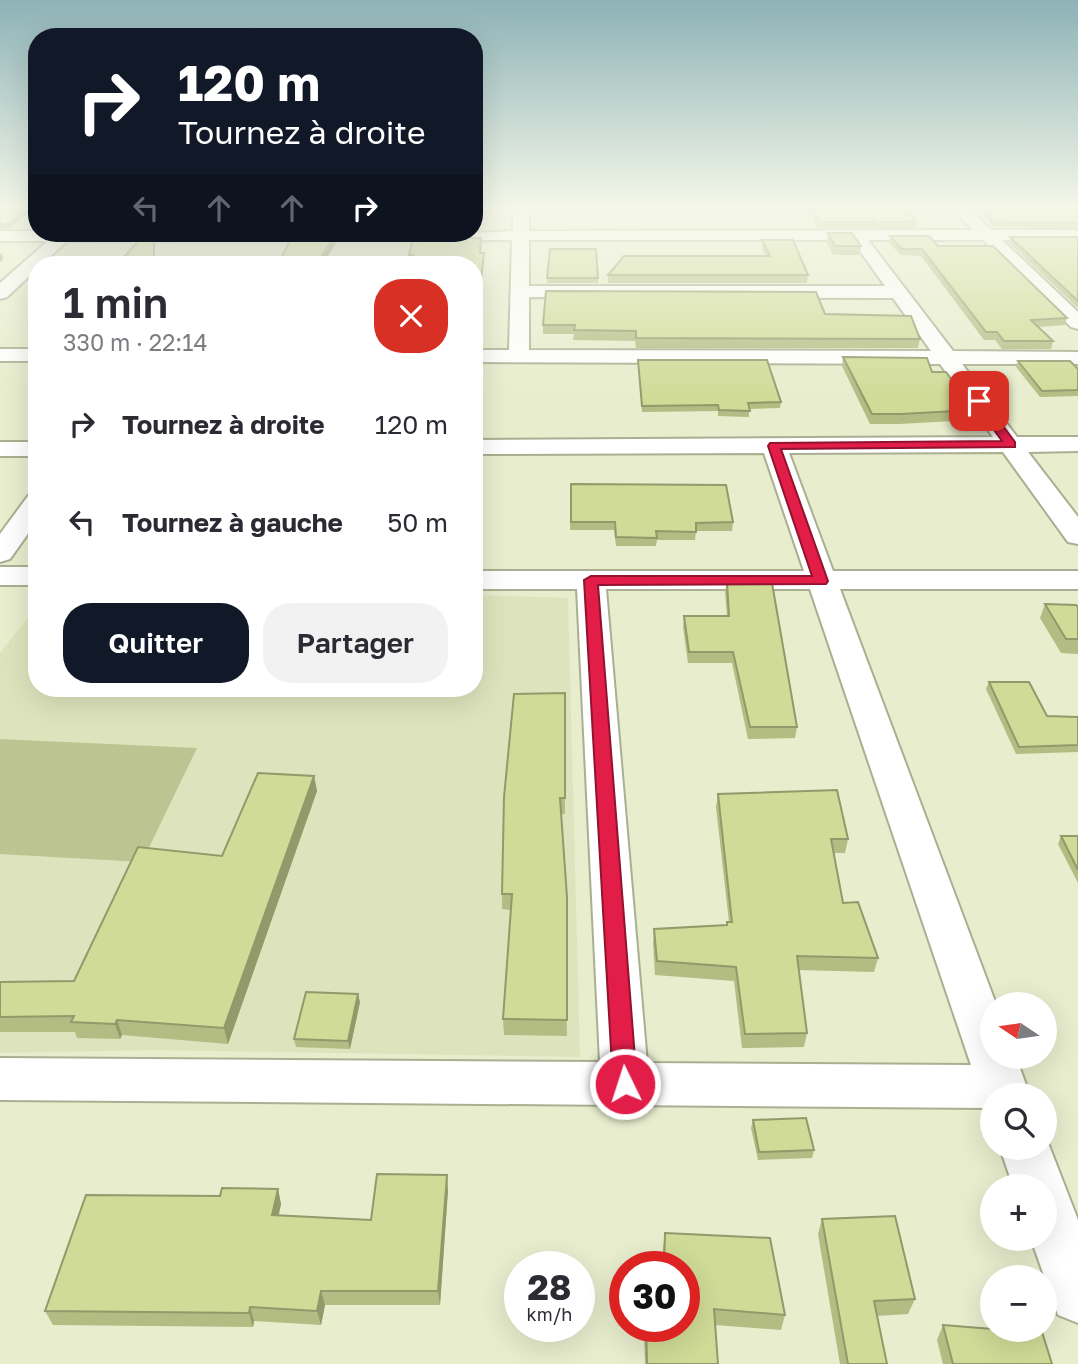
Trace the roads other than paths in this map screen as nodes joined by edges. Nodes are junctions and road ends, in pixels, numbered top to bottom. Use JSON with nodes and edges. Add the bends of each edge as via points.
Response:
{"nodes":[{"id":1,"x":25,"y":271,"type":"edge"},
{"id":2,"x":520,"y":271,"type":"edge"},
{"id":3,"x":882,"y":271,"type":"edge"},
{"id":4,"x":1024,"y":271,"type":"edge"},
{"id":5,"x":520,"y":291,"type":"junction"},
{"id":6,"x":898,"y":292,"type":"junction"},
{"id":7,"x":1046,"y":292,"type":"junction"},
{"id":8,"x":1078,"y":292,"type":"edge"},
{"id":9,"x":0,"y":293,"type":"edge"},
{"id":10,"x":1078,"y":323,"type":"edge"},
{"id":11,"x":0,"y":355,"type":"edge"},
{"id":12,"x":28,"y":355,"type":"edge"},
{"id":13,"x":483,"y":356,"type":"edge"},
{"id":14,"x":519,"y":356,"type":"junction"},
{"id":15,"x":947,"y":358,"type":"junction"},
{"id":16,"x":1078,"y":358,"type":"edge"},
{"id":17,"x":1011,"y":444,"type":"junction"},
{"id":18,"x":1078,"y":444,"type":"edge"},
{"id":19,"x":774,"y":446,"type":"junction"},
{"id":20,"x":483,"y":447,"type":"edge"},
{"id":21,"x":0,"y":449,"type":"edge"},
{"id":22,"x":28,"y":449,"type":"edge"},
{"id":23,"x":28,"y":514,"type":"edge"},
{"id":24,"x":1078,"y":536,"type":"edge"},
{"id":25,"x":0,"y":553,"type":"edge"},
{"id":26,"x":0,"y":576,"type":"edge"},
{"id":27,"x":28,"y":576,"type":"edge"},
{"id":28,"x":483,"y":580,"type":"edge"},
{"id":29,"x":591,"y":580,"type":"junction"},
{"id":30,"x":1078,"y":580,"type":"edge"},
{"id":31,"x":821,"y":581,"type":"junction"},
{"id":32,"x":0,"y":1079,"type":"edge"},
{"id":33,"x":1001,"y":1083,"type":"edge"},
{"id":34,"x":625,"y":1084,"type":"junction"},
{"id":35,"x":980,"y":1091,"type":"edge"},
{"id":36,"x":1057,"y":1236,"type":"edge"},
{"id":37,"x":1078,"y":1295,"type":"edge"}],
"edges":[{"from":1,"to":9,"type":"street"},
{"from":2,"to":5,"type":"street"},
{"from":3,"to":6,"type":"street"},
{"from":4,"to":7,"type":"street"},
{"from":5,"to":6,"type":"street"},
{"from":5,"to":14,"type":"street"},
{"from":6,"to":15,"type":"street"},
{"from":7,"to":8,"type":"street"},
{"from":7,"to":10,"type":"street"},
{"from":11,"to":12,"type":"street"},
{"from":13,"to":14,"type":"street"},
{"from":14,"to":15,"type":"street"},
{"from":15,"to":16,"type":"street"},
{"from":15,"to":17,"type":"street"},
{"from":17,"to":18,"type":"street"},
{"from":17,"to":19,"type":"street"},
{"from":17,"to":24,"type":"street"},
{"from":19,"to":20,"type":"street"},
{"from":19,"to":31,"type":"street"},
{"from":21,"to":22,"type":"street"},
{"from":23,"to":25,"type":"street"},
{"from":26,"to":27,"type":"street"},
{"from":28,"to":29,"type":"street"},
{"from":29,"to":31,"type":"street"},
{"from":29,"to":34,"type":"street"},
{"from":30,"to":31,"type":"street"},
{"from":31,"to":33,"type":"street"},
{"from":32,"to":34,"type":"street"},
{"from":34,"to":35,"type":"street"},
{"from":36,"to":37,"type":"street"}]}
